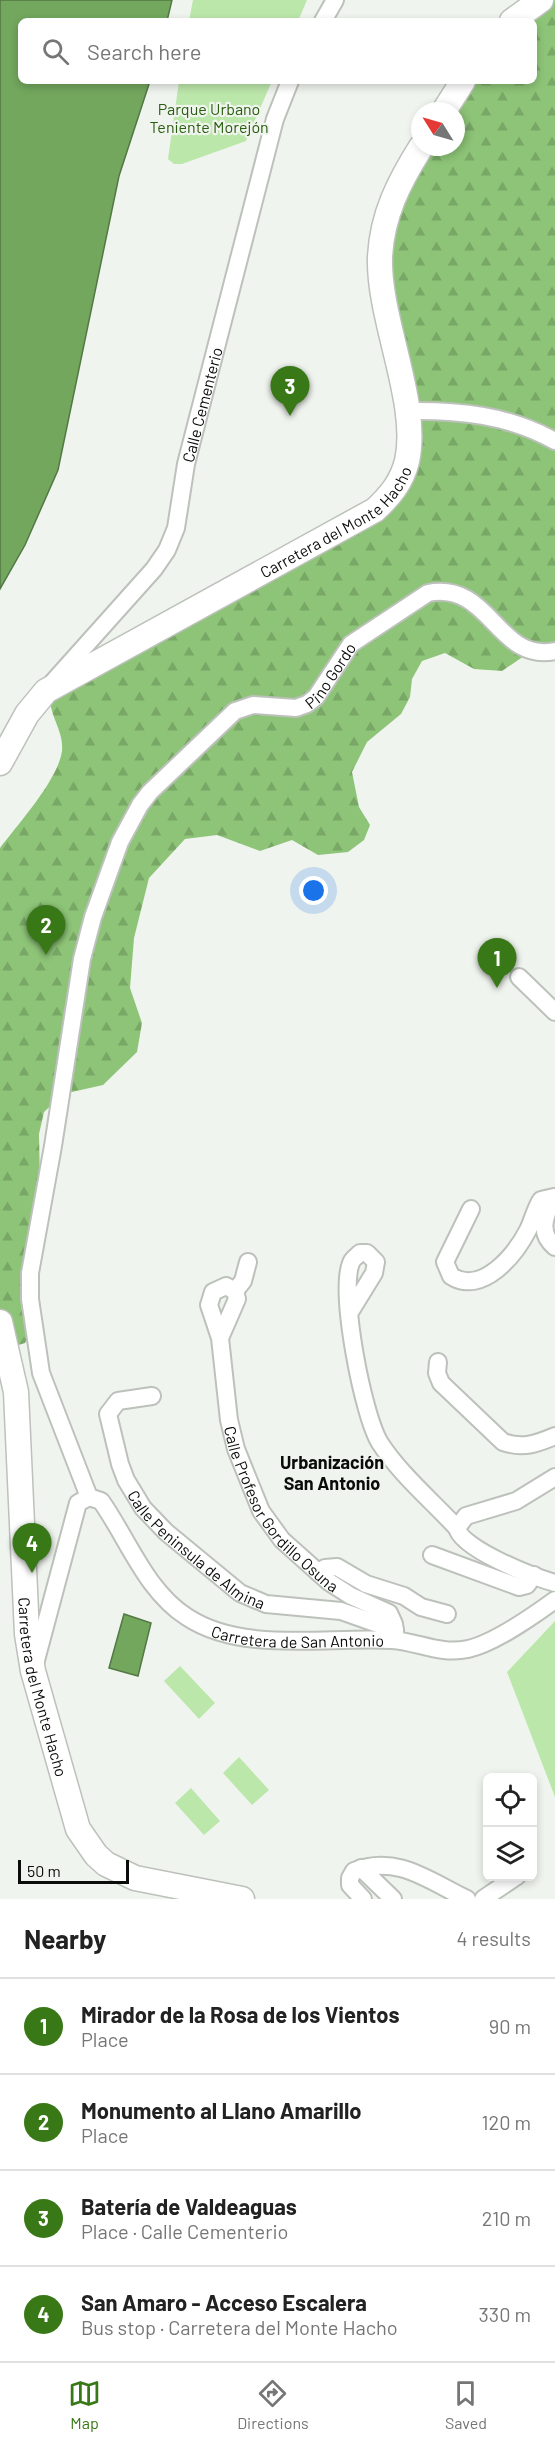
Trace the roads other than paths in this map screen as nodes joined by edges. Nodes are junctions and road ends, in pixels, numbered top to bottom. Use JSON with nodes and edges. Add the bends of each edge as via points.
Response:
{"nodes":[{"id":1,"x":335,"y":0,"type":"edge"},
{"id":2,"x":541,"y":0,"type":"edge"},
{"id":3,"x":325,"y":18,"type":"edge"},
{"id":4,"x":516,"y":18,"type":"edge"},
{"id":5,"x":289,"y":84,"type":"edge"},
{"id":6,"x":461,"y":84,"type":"edge"},
{"id":7,"x":450,"y":102,"type":"edge"},
{"id":8,"x":416,"y":156,"type":"edge"},
{"id":9,"x":406,"y":411,"type":"junction"},
{"id":10,"x":555,"y":441,"type":"edge"},
{"id":11,"x":555,"y":651,"type":"edge"},
{"id":12,"x":46,"y":691,"type":"junction"},
{"id":13,"x":0,"y":763,"type":"edge"},
{"id":14,"x":519,"y":977,"type":"dead end"},
{"id":15,"x":551,"y":1001,"type":"edge"},
{"id":16,"x":554,"y":1196,"type":"edge"},
{"id":17,"x":471,"y":1209,"type":"dead end"},
{"id":18,"x":555,"y":1247,"type":"edge"},
{"id":19,"x":248,"y":1262,"type":"dead end"},
{"id":20,"x":235,"y":1291,"type":"junction"},
{"id":21,"x":350,"y":1311,"type":"dead end"},
{"id":22,"x":0,"y":1322,"type":"edge"},
{"id":23,"x":220,"y":1338,"type":"junction"},
{"id":24,"x":438,"y":1362,"type":"dead end"},
{"id":25,"x":152,"y":1396,"type":"dead end"},
{"id":26,"x":555,"y":1436,"type":"edge"},
{"id":27,"x":555,"y":1477,"type":"edge"},
{"id":28,"x":89,"y":1497,"type":"junction"},
{"id":29,"x":457,"y":1528,"type":"junction"},
{"id":30,"x":432,"y":1556,"type":"dead end"},
{"id":31,"x":319,"y":1573,"type":"junction"},
{"id":32,"x":534,"y":1575,"type":"junction"},
{"id":33,"x":555,"y":1583,"type":"edge"},
{"id":34,"x":555,"y":1600,"type":"edge"},
{"id":35,"x":447,"y":1614,"type":"dead end"},
{"id":36,"x":395,"y":1635,"type":"junction"},
{"id":37,"x":33,"y":1671,"type":"junction"},
{"id":38,"x":361,"y":1868,"type":"junction"},
{"id":39,"x":510,"y":1881,"type":"edge"},
{"id":40,"x":242,"y":1899,"type":"edge"},
{"id":41,"x":363,"y":1899,"type":"edge"},
{"id":42,"x":393,"y":1899,"type":"edge"},
{"id":43,"x":467,"y":1899,"type":"edge"},
{"id":44,"x":483,"y":1899,"type":"edge"}],
"edges":[{"from":1,"to":3,"type":"street"},
{"from":2,"to":4,"type":"main road"},
{"from":5,"to":12,"type":"street","name":"Calle Cementerio","via":[[271,136],[186,464],[176,528],[154,570]]},
{"from":6,"to":7,"type":"main road"},
{"from":8,"to":9,"type":"main road","name":"Carretera del Monte Hacho","via":[[386,215],[380,259]]},
{"from":9,"to":10,"type":"street","via":[[451,410],[497,417]]},
{"from":9,"to":12,"type":"main road","name":"Carretera del Monte Hacho","via":[[407,461],[389,497],[375,510]]},
{"from":11,"to":28,"type":"street","name":"Pino Gordo","via":[[541,653],[519,646],[470,600],[457,593],[428,593],[351,644],[316,697],[307,704],[296,708],[253,705],[236,711],[161,780],[140,805],[120,842],[82,959],[30,1273],[41,1373]]},
{"from":12,"to":13,"type":"main road","name":"Carretera del Monte Hacho","via":[[27,714]]},
{"from":14,"to":15,"type":"street"},
{"from":16,"to":17,"type":"street","via":[[542,1200],[524,1237],[493,1274],[480,1281],[466,1282],[451,1276],[446,1262]]},
{"from":16,"to":18,"type":"street","via":[[543,1225],[548,1241]]},
{"from":19,"to":20,"type":"street","via":[[243,1281]]},
{"from":20,"to":23,"type":"street","via":[[237,1299]]},
{"from":20,"to":23,"type":"street","name":"Calle Profesor Gordillo Osuna","via":[[220,1287],[209,1300]]},
{"from":21,"to":29,"type":"street","via":[[359,1380],[374,1432],[392,1458]]},
{"from":22,"to":37,"type":"main road","name":"Carretera del Monte Hacho","via":[[16,1392],[27,1634]]},
{"from":23,"to":31,"type":"street","name":"Calle Profesor Gordillo Osuna","via":[[236,1449],[253,1495],[282,1540]]},
{"from":24,"to":26,"type":"street","via":[[441,1383],[503,1442],[530,1446]]},
{"from":25,"to":36,"type":"street","name":"Calle Peninsula de Almina","via":[[118,1401],[108,1414],[126,1480],[154,1521],[252,1600],[341,1611]]},
{"from":27,"to":29,"type":"street","via":[[516,1501],[466,1516]]},
{"from":28,"to":36,"type":"street","name":"Carretera de San Antonio","via":[[100,1501],[157,1590],[202,1627],[245,1638]]},
{"from":28,"to":37,"type":"street","via":[[78,1503]]},
{"from":29,"to":32,"type":"street","via":[[472,1547]]},
{"from":30,"to":32,"type":"street","via":[[519,1587],[527,1585]]},
{"from":31,"to":35,"type":"street","via":[[325,1568],[337,1568],[366,1584]]},
{"from":31,"to":36,"type":"street","name":"Calle Profesor Gordillo Osuna","via":[[351,1596],[384,1609],[392,1618]]},
{"from":32,"to":33,"type":"street"},
{"from":34,"to":36,"type":"street","name":"Carretera de San Antonio","via":[[485,1644],[470,1649],[438,1651]]},
{"from":37,"to":40,"type":"main road","name":"Carretera del Monte Hacho","via":[[78,1829],[96,1855],[135,1878]]},
{"from":38,"to":41,"type":"street","via":[[354,1871],[350,1885]]},
{"from":38,"to":42,"type":"street"},
{"from":38,"to":43,"type":"street","via":[[398,1866]]},
{"from":39,"to":44,"type":"street"}]}
